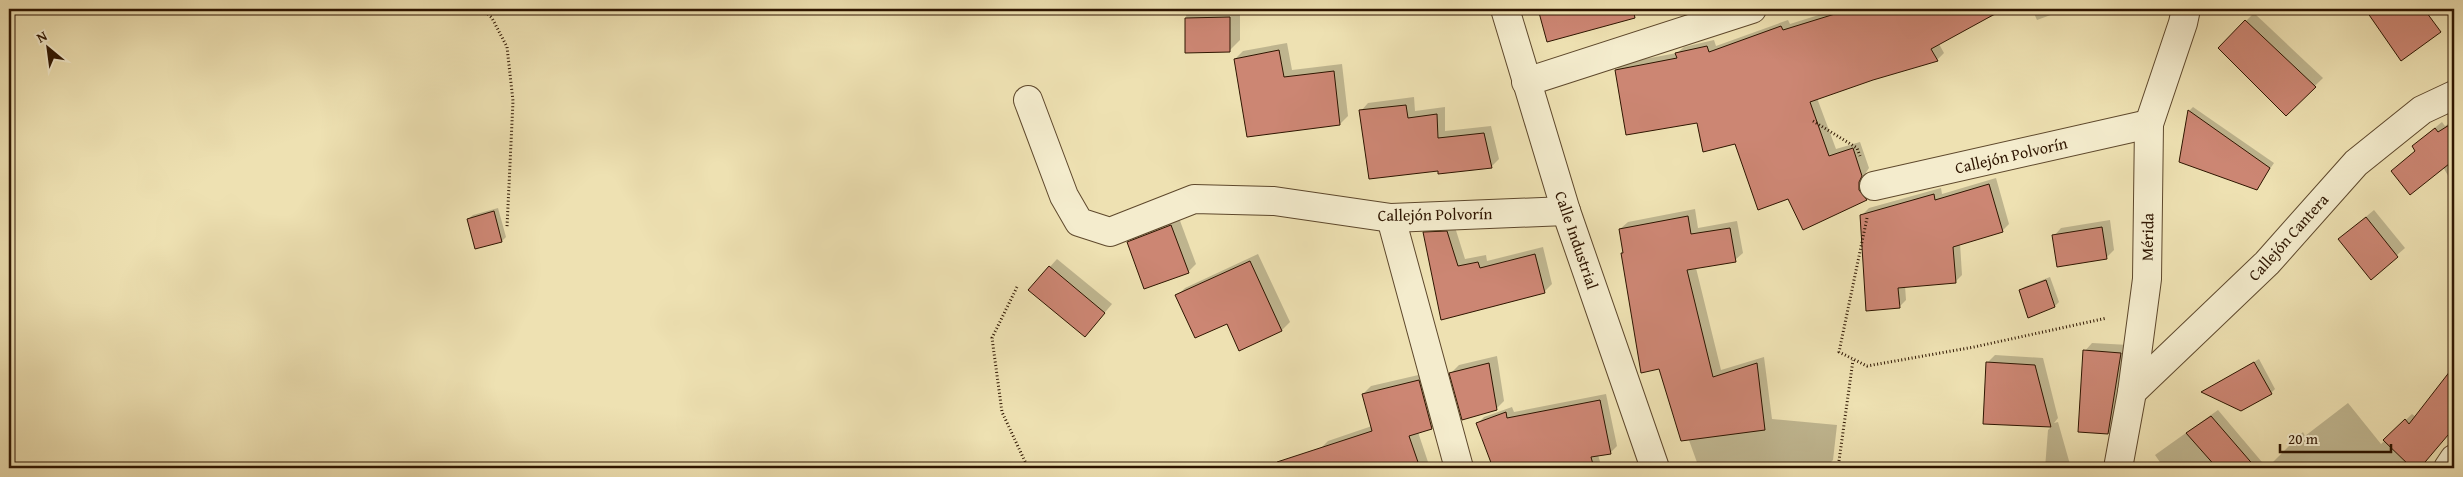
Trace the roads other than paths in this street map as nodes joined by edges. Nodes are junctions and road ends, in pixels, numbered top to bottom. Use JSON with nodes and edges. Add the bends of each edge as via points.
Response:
{"nodes":[{"id":1,"x":1505,"y":9,"type":"edge"},
{"id":2,"x":1752,"y":9,"type":"edge"},
{"id":3,"x":2191,"y":14,"type":"edge"},
{"id":4,"x":1526,"y":82,"type":"junction"},
{"id":5,"x":2454,"y":95,"type":"edge"},
{"id":6,"x":1028,"y":100,"type":"dead end"},
{"id":7,"x":2149,"y":124,"type":"junction"},
{"id":8,"x":1874,"y":186,"type":"road end"},
{"id":9,"x":1566,"y":211,"type":"junction"},
{"id":10,"x":1390,"y":218,"type":"junction"},
{"id":11,"x":2132,"y":392,"type":"junction"},
{"id":12,"x":2454,"y":458,"type":"edge"},
{"id":13,"x":1459,"y":468,"type":"edge"},
{"id":14,"x":1655,"y":468,"type":"edge"},
{"id":15,"x":2118,"y":468,"type":"edge"},
{"id":16,"x":2448,"y":468,"type":"edge"}],
"edges":[{"from":1,"to":4,"type":"street","name":"Calle Industrial"},
{"from":2,"to":4,"type":"street"},
{"from":3,"to":7,"type":"street","name":"Mérida"},
{"from":4,"to":9,"type":"street","name":"Calle Industrial"},
{"from":5,"to":11,"type":"street","name":"Callejón Cantera","via":[[2422,110],[2356,163],[2267,263]]},
{"from":6,"to":10,"type":"street","name":"Callejón Polvorín","via":[[1064,196],[1079,222],[1110,232],[1194,199],[1274,201]]},
{"from":7,"to":8,"type":"street","name":"Callejón Polvorín"},
{"from":7,"to":11,"type":"street","name":"Mérida","via":[[2147,279]]},
{"from":9,"to":10,"type":"street","name":"Callejón Polvorín"},
{"from":9,"to":14,"type":"street","name":"Calle Industrial"},
{"from":10,"to":13,"type":"street"},
{"from":11,"to":15,"type":"street","name":"Mérida"},
{"from":12,"to":16,"type":"street"}]}
